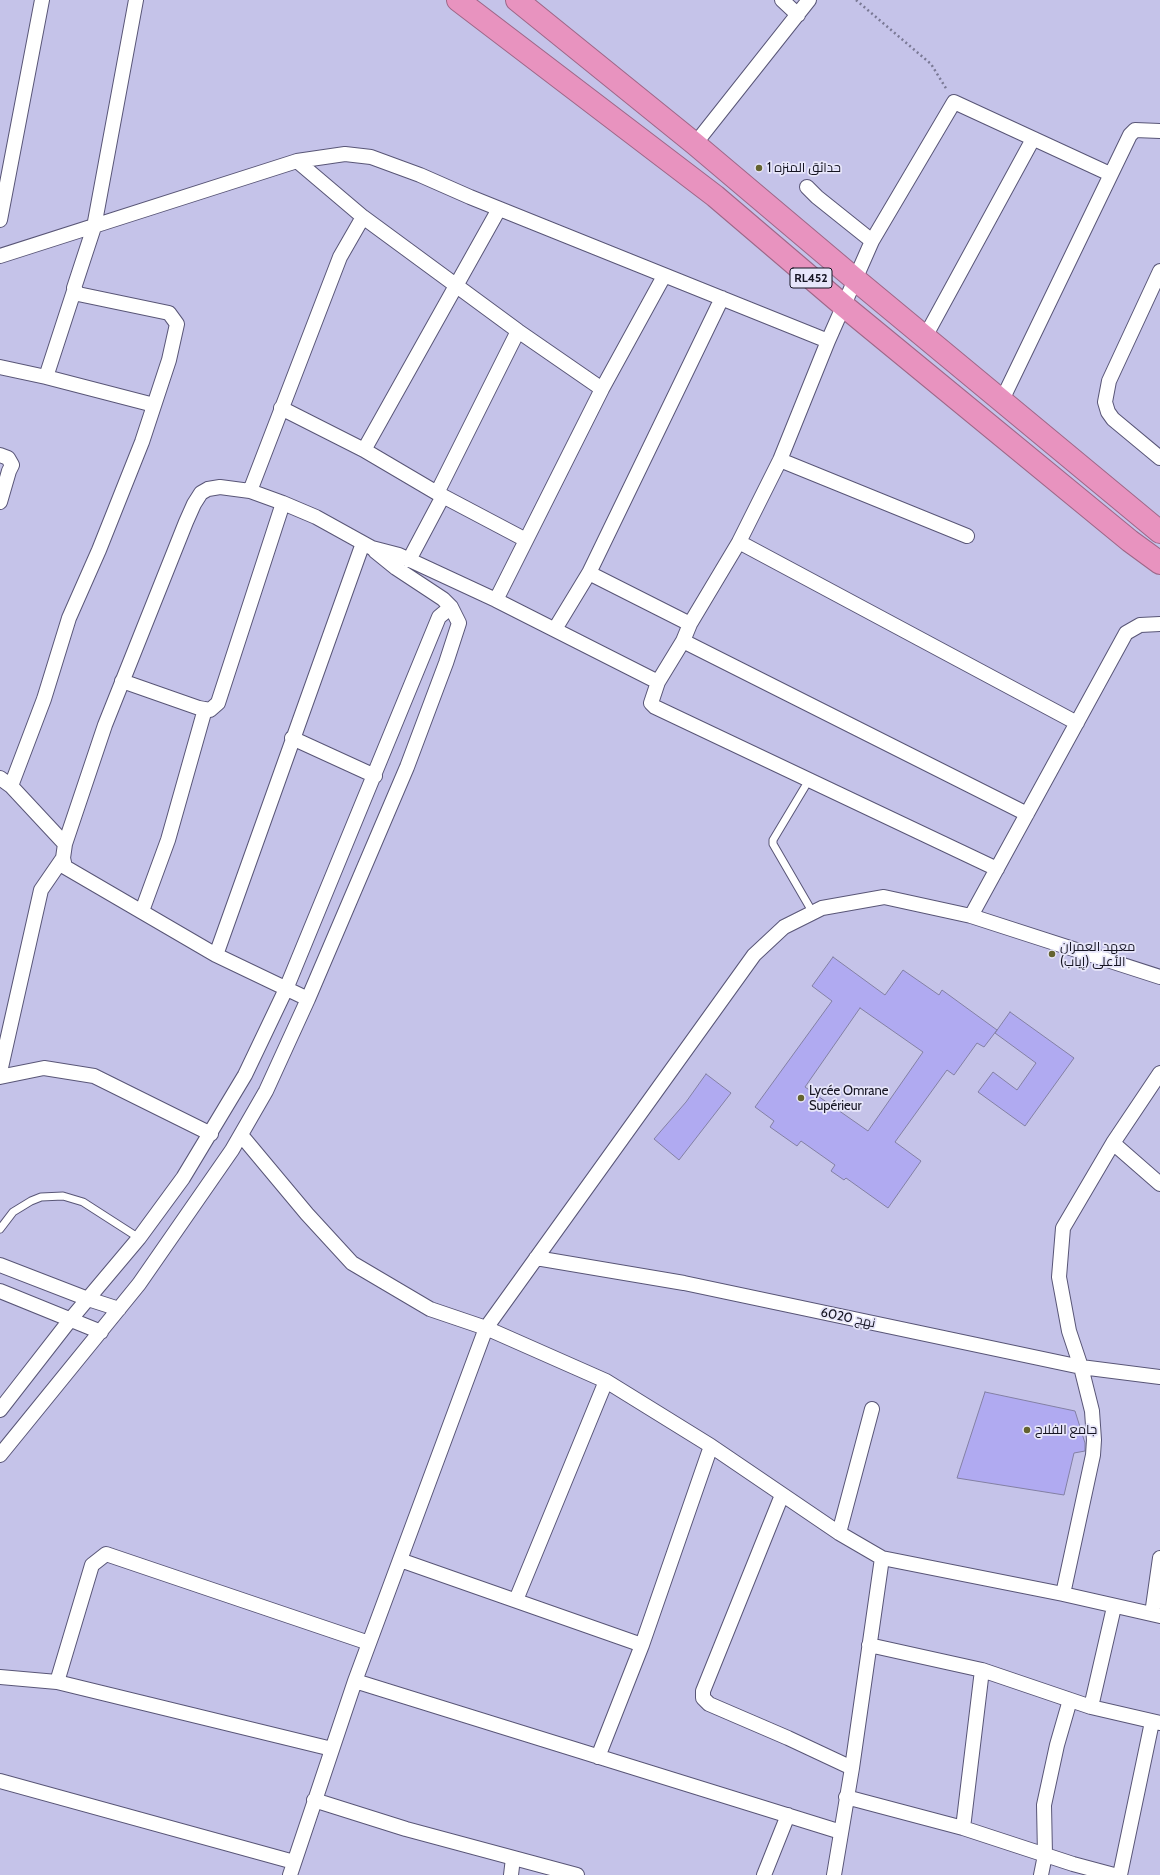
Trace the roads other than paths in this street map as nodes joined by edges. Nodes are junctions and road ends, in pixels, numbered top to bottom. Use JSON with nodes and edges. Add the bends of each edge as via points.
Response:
{"nodes":[{"id":1,"x":42,"y":0,"type":"edge"},
{"id":2,"x":136,"y":0,"type":"edge"},
{"id":3,"x":458,"y":0,"type":"edge"},
{"id":4,"x":782,"y":0,"type":"edge"},
{"id":5,"x":809,"y":0,"type":"edge"},
{"id":6,"x":520,"y":2,"type":"edge"},
{"id":7,"x":798,"y":15,"type":"junction"},
{"id":8,"x":1160,"y":131,"type":"edge"},
{"id":9,"x":1033,"y":139,"type":"junction"},
{"id":10,"x":695,"y":144,"type":"junction"},
{"id":11,"x":297,"y":161,"type":"junction"},
{"id":12,"x":1110,"y":174,"type":"junction"},
{"id":13,"x":807,"y":187,"type":"dead end"},
{"id":14,"x":499,"y":209,"type":"junction"},
{"id":15,"x":363,"y":217,"type":"junction"},
{"id":16,"x":0,"y":220,"type":"edge"},
{"id":17,"x":94,"y":227,"type":"junction"},
{"id":18,"x":872,"y":241,"type":"junction"},
{"id":19,"x":0,"y":256,"type":"edge"},
{"id":20,"x":1160,"y":271,"type":"edge"},
{"id":21,"x":664,"y":276,"type":"junction"},
{"id":22,"x":856,"y":280,"type":"junction"},
{"id":23,"x":455,"y":286,"type":"junction"},
{"id":24,"x":74,"y":291,"type":"junction"},
{"id":25,"x":722,"y":298,"type":"junction"},
{"id":26,"x":844,"y":306,"type":"junction"},
{"id":27,"x":518,"y":331,"type":"junction"},
{"id":28,"x":925,"y":337,"type":"junction"},
{"id":29,"x":828,"y":341,"type":"junction"},
{"id":30,"x":0,"y":367,"type":"edge"},
{"id":31,"x":46,"y":377,"type":"junction"},
{"id":32,"x":602,"y":388,"type":"junction"},
{"id":33,"x":1002,"y":400,"type":"junction"},
{"id":34,"x":154,"y":405,"type":"junction"},
{"id":35,"x":281,"y":408,"type":"junction"},
{"id":36,"x":364,"y":450,"type":"junction"},
{"id":37,"x":0,"y":455,"type":"edge"},
{"id":38,"x":1160,"y":458,"type":"edge"},
{"id":39,"x":780,"y":460,"type":"junction"},
{"id":40,"x":250,"y":491,"type":"junction"},
{"id":41,"x":440,"y":495,"type":"junction"},
{"id":42,"x":0,"y":502,"type":"edge"},
{"id":43,"x":283,"y":503,"type":"junction"},
{"id":44,"x":1158,"y":526,"type":"edge"},
{"id":45,"x":967,"y":536,"type":"dead end"},
{"id":46,"x":526,"y":540,"type":"junction"},
{"id":47,"x":739,"y":542,"type":"junction"},
{"id":48,"x":368,"y":545,"type":"junction"},
{"id":49,"x":409,"y":560,"type":"junction"},
{"id":50,"x":1160,"y":563,"type":"edge"},
{"id":51,"x":589,"y":574,"type":"junction"},
{"id":52,"x":496,"y":600,"type":"junction"},
{"id":53,"x":451,"y":607,"type":"junction"},
{"id":54,"x":690,"y":624,"type":"junction"},
{"id":55,"x":1160,"y":624,"type":"edge"},
{"id":56,"x":555,"y":629,"type":"junction"},
{"id":57,"x":683,"y":641,"type":"junction"},
{"id":58,"x":122,"y":681,"type":"junction"},
{"id":59,"x":658,"y":682,"type":"junction"},
{"id":60,"x":205,"y":709,"type":"junction"},
{"id":61,"x":1077,"y":723,"type":"junction"},
{"id":62,"x":292,"y":738,"type":"junction"},
{"id":63,"x":375,"y":776,"type":"junction"},
{"id":64,"x":809,"y":780,"type":"junction"},
{"id":65,"x":5,"y":782,"type":"edge"},
{"id":66,"x":1027,"y":814,"type":"junction"},
{"id":67,"x":65,"y":844,"type":"junction"},
{"id":68,"x":63,"y":858,"type":"junction"},
{"id":69,"x":997,"y":869,"type":"junction"},
{"id":70,"x":142,"y":911,"type":"junction"},
{"id":71,"x":813,"y":913,"type":"junction"},
{"id":72,"x":971,"y":916,"type":"junction"},
{"id":73,"x":216,"y":955,"type":"junction"},
{"id":74,"x":1160,"y":977,"type":"edge"},
{"id":75,"x":286,"y":989,"type":"junction"},
{"id":76,"x":308,"y":999,"type":"junction"},
{"id":77,"x":0,"y":1072,"type":"edge"},
{"id":78,"x":1160,"y":1073,"type":"edge"},
{"id":79,"x":0,"y":1077,"type":"edge"},
{"id":80,"x":211,"y":1134,"type":"junction"},
{"id":81,"x":241,"y":1135,"type":"junction"},
{"id":82,"x":1113,"y":1143,"type":"junction"},
{"id":83,"x":1160,"y":1184,"type":"edge"},
{"id":84,"x":0,"y":1229,"type":"edge"},
{"id":85,"x":139,"y":1238,"type":"junction"},
{"id":86,"x":536,"y":1258,"type":"junction"},
{"id":87,"x":0,"y":1265,"type":"edge"},
{"id":88,"x":0,"y":1291,"type":"edge"},
{"id":89,"x":88,"y":1299,"type":"junction"},
{"id":90,"x":120,"y":1309,"type":"junction"},
{"id":91,"x":70,"y":1320,"type":"junction"},
{"id":92,"x":486,"y":1328,"type":"junction"},
{"id":93,"x":101,"y":1332,"type":"junction"},
{"id":94,"x":1081,"y":1366,"type":"junction"},
{"id":95,"x":1160,"y":1377,"type":"edge"},
{"id":96,"x":606,"y":1381,"type":"junction"},
{"id":97,"x":872,"y":1409,"type":"dead end"},
{"id":98,"x":0,"y":1410,"type":"edge"},
{"id":99,"x":711,"y":1446,"type":"junction"},
{"id":100,"x":0,"y":1455,"type":"edge"},
{"id":101,"x":782,"y":1495,"type":"junction"},
{"id":102,"x":839,"y":1533,"type":"junction"},
{"id":103,"x":882,"y":1558,"type":"junction"},
{"id":104,"x":1160,"y":1558,"type":"edge"},
{"id":105,"x":400,"y":1560,"type":"junction"},
{"id":106,"x":1063,"y":1594,"type":"junction"},
{"id":107,"x":516,"y":1600,"type":"junction"},
{"id":108,"x":1114,"y":1607,"type":"junction"},
{"id":109,"x":1156,"y":1615,"type":"edge"},
{"id":110,"x":369,"y":1643,"type":"junction"},
{"id":111,"x":642,"y":1645,"type":"junction"},
{"id":112,"x":869,"y":1645,"type":"junction"},
{"id":113,"x":982,"y":1670,"type":"junction"},
{"id":114,"x":0,"y":1678,"type":"edge"},
{"id":115,"x":355,"y":1681,"type":"junction"},
{"id":116,"x":57,"y":1682,"type":"junction"},
{"id":117,"x":1070,"y":1700,"type":"junction"},
{"id":118,"x":1091,"y":1707,"type":"junction"},
{"id":119,"x":1156,"y":1722,"type":"edge"},
{"id":120,"x":332,"y":1749,"type":"junction"},
{"id":121,"x":598,"y":1757,"type":"junction"},
{"id":122,"x":852,"y":1768,"type":"junction"},
{"id":123,"x":0,"y":1781,"type":"edge"},
{"id":124,"x":846,"y":1797,"type":"junction"},
{"id":125,"x":314,"y":1800,"type":"junction"},
{"id":126,"x":788,"y":1815,"type":"junction"},
{"id":127,"x":963,"y":1828,"type":"junction"},
{"id":128,"x":841,"y":1832,"type":"junction"},
{"id":129,"x":1045,"y":1854,"type":"junction"},
{"id":130,"x":513,"y":1858,"type":"junction"},
{"id":131,"x":292,"y":1868,"type":"edge"},
{"id":132,"x":511,"y":1875,"type":"edge"},
{"id":133,"x":577,"y":1875,"type":"edge"},
{"id":134,"x":764,"y":1875,"type":"edge"},
{"id":135,"x":834,"y":1875,"type":"edge"},
{"id":136,"x":1041,"y":1875,"type":"edge"},
{"id":137,"x":1114,"y":1875,"type":"edge"},
{"id":138,"x":1120,"y":1875,"type":"edge"}],
"edges":[{"from":1,"to":16,"type":"street"},
{"from":2,"to":17,"type":"street"},
{"from":3,"to":26,"type":"highway","number":"RL452","via":[[715,196]]},
{"from":4,"to":7,"type":"street"},
{"from":5,"to":7,"type":"street"},
{"from":6,"to":10,"type":"highway","number":"RL452"},
{"from":7,"to":10,"type":"street"},
{"from":8,"to":12,"type":"street","via":[[1135,130]]},
{"from":9,"to":12,"type":"street"},
{"from":9,"to":18,"type":"street","via":[[954,102]]},
{"from":9,"to":28,"type":"street"},
{"from":10,"to":22,"type":"highway","number":"RL452"},
{"from":11,"to":14,"type":"street","via":[[345,154],[371,157]]},
{"from":11,"to":15,"type":"street"},
{"from":11,"to":17,"type":"street"},
{"from":12,"to":33,"type":"street"},
{"from":13,"to":18,"type":"street"},
{"from":14,"to":21,"type":"street"},
{"from":14,"to":23,"type":"street"},
{"from":15,"to":23,"type":"street"},
{"from":15,"to":35,"type":"street","via":[[340,257]]},
{"from":17,"to":19,"type":"street"},
{"from":17,"to":24,"type":"street"},
{"from":18,"to":22,"type":"street"},
{"from":20,"to":38,"type":"street","via":[[1109,382],[1105,402],[1108,412],[1114,419]]},
{"from":21,"to":25,"type":"street"},
{"from":21,"to":32,"type":"street"},
{"from":22,"to":26,"type":"street"},
{"from":22,"to":28,"type":"highway","number":"RL452"},
{"from":23,"to":27,"type":"street"},
{"from":23,"to":36,"type":"street"},
{"from":24,"to":31,"type":"street"},
{"from":24,"to":34,"type":"street","via":[[78,294],[169,313],[174,319],[177,324],[169,360]]},
{"from":25,"to":29,"type":"street"},
{"from":25,"to":51,"type":"street"},
{"from":26,"to":29,"type":"street"},
{"from":26,"to":50,"type":"highway","number":"RL452"},
{"from":27,"to":32,"type":"street"},
{"from":27,"to":41,"type":"street"},
{"from":28,"to":33,"type":"highway","number":"RL452"},
{"from":29,"to":39,"type":"street"},
{"from":30,"to":31,"type":"street"},
{"from":31,"to":34,"type":"street"},
{"from":32,"to":46,"type":"street"},
{"from":33,"to":44,"type":"highway","number":"RL452"},
{"from":34,"to":65,"type":"street","via":[[108,529],[69,618],[44,699]]},
{"from":35,"to":36,"type":"street"},
{"from":35,"to":40,"type":"street"},
{"from":36,"to":41,"type":"street"},
{"from":37,"to":42,"type":"street","via":[[8,458],[12,465]]},
{"from":39,"to":45,"type":"street"},
{"from":39,"to":47,"type":"street"},
{"from":40,"to":43,"type":"street"},
{"from":40,"to":58,"type":"street","via":[[220,487],[201,493],[194,504]]},
{"from":41,"to":46,"type":"street"},
{"from":41,"to":49,"type":"street"},
{"from":43,"to":48,"type":"street","via":[[316,516]]},
{"from":43,"to":60,"type":"street","via":[[218,703],[210,710]]},
{"from":46,"to":52,"type":"street"},
{"from":47,"to":54,"type":"street"},
{"from":47,"to":61,"type":"street"},
{"from":48,"to":49,"type":"street"},
{"from":48,"to":53,"type":"street"},
{"from":48,"to":62,"type":"street"},
{"from":49,"to":52,"type":"street"},
{"from":51,"to":54,"type":"street"},
{"from":51,"to":56,"type":"street"},
{"from":52,"to":56,"type":"street"},
{"from":53,"to":63,"type":"street","via":[[439,617]]},
{"from":53,"to":76,"type":"street","via":[[459,623],[446,663],[407,767]]},
{"from":54,"to":57,"type":"street"},
{"from":55,"to":61,"type":"street","via":[[1140,625],[1126,633]]},
{"from":56,"to":59,"type":"street"},
{"from":57,"to":59,"type":"street"},
{"from":57,"to":66,"type":"street"},
{"from":58,"to":60,"type":"street"},
{"from":58,"to":67,"type":"street","via":[[104,725]]},
{"from":59,"to":64,"type":"street","via":[[651,703],[653,706]]},
{"from":60,"to":70,"type":"street","via":[[168,840]]},
{"from":61,"to":66,"type":"street"},
{"from":62,"to":63,"type":"street"},
{"from":62,"to":73,"type":"street"},
{"from":63,"to":75,"type":"street"},
{"from":64,"to":69,"type":"street"},
{"from":64,"to":71,"type":"lane","via":[[773,844]]},
{"from":65,"to":67,"type":"street"},
{"from":66,"to":69,"type":"street"},
{"from":67,"to":68,"type":"street"},
{"from":68,"to":70,"type":"street","via":[[65,867]]},
{"from":68,"to":77,"type":"street","via":[[41,890]]},
{"from":69,"to":72,"type":"street"},
{"from":70,"to":73,"type":"street"},
{"from":71,"to":72,"type":"street","via":[[822,908],[884,897]]},
{"from":71,"to":86,"type":"street","via":[[784,927],[754,955]]},
{"from":72,"to":74,"type":"street"},
{"from":73,"to":75,"type":"street"},
{"from":75,"to":76,"type":"street"},
{"from":75,"to":80,"type":"street","via":[[245,1075]]},
{"from":76,"to":81,"type":"street","via":[[266,1091]]},
{"from":78,"to":82,"type":"street"},
{"from":79,"to":80,"type":"street","via":[[44,1068],[94,1076]]},
{"from":80,"to":85,"type":"street","via":[[183,1178]]},
{"from":81,"to":90,"type":"street","via":[[201,1197]]},
{"from":81,"to":92,"type":"street","via":[[352,1263],[430,1309]]},
{"from":82,"to":83,"type":"street"},
{"from":82,"to":94,"type":"street","via":[[1063,1228],[1058,1277],[1069,1332]]},
{"from":84,"to":85,"type":"lane","via":[[13,1212],[26,1204],[41,1198],[63,1196],[83,1202]]},
{"from":85,"to":89,"type":"street"},
{"from":86,"to":92,"type":"street"},
{"from":86,"to":94,"type":"street","name":"نهج 6020","via":[[684,1283]]},
{"from":87,"to":89,"type":"street"},
{"from":88,"to":91,"type":"street"},
{"from":89,"to":90,"type":"street"},
{"from":89,"to":91,"type":"street"},
{"from":90,"to":93,"type":"street"},
{"from":91,"to":93,"type":"street"},
{"from":91,"to":98,"type":"street"},
{"from":92,"to":96,"type":"street"},
{"from":92,"to":105,"type":"street"},
{"from":93,"to":100,"type":"street"},
{"from":94,"to":95,"type":"street","name":"نهج 6020"},
{"from":94,"to":106,"type":"street","via":[[1092,1411],[1093,1455]]},
{"from":96,"to":99,"type":"street"},
{"from":96,"to":107,"type":"street"},
{"from":97,"to":102,"type":"street"},
{"from":99,"to":101,"type":"street"},
{"from":99,"to":111,"type":"street"},
{"from":101,"to":102,"type":"street"},
{"from":101,"to":122,"type":"street","via":[[703,1691],[703,1698],[709,1704]]},
{"from":102,"to":103,"type":"street"},
{"from":103,"to":106,"type":"street"},
{"from":103,"to":112,"type":"street"},
{"from":104,"to":109,"type":"street"},
{"from":105,"to":107,"type":"street"},
{"from":105,"to":110,"type":"street"},
{"from":106,"to":108,"type":"street"},
{"from":107,"to":111,"type":"street"},
{"from":108,"to":109,"type":"street"},
{"from":108,"to":118,"type":"street"},
{"from":110,"to":115,"type":"street"},
{"from":110,"to":116,"type":"street","via":[[106,1554],[92,1565]]},
{"from":111,"to":121,"type":"street"},
{"from":112,"to":113,"type":"street"},
{"from":112,"to":122,"type":"street"},
{"from":113,"to":117,"type":"street"},
{"from":113,"to":127,"type":"street"},
{"from":114,"to":116,"type":"street"},
{"from":115,"to":120,"type":"street"},
{"from":115,"to":121,"type":"street"},
{"from":116,"to":120,"type":"street"},
{"from":117,"to":118,"type":"street"},
{"from":117,"to":129,"type":"street","via":[[1044,1805]]},
{"from":118,"to":119,"type":"street"},
{"from":119,"to":138,"type":"street"},
{"from":120,"to":125,"type":"street"},
{"from":121,"to":126,"type":"street"},
{"from":122,"to":124,"type":"street"},
{"from":123,"to":131,"type":"street"},
{"from":124,"to":127,"type":"street"},
{"from":124,"to":128,"type":"street"},
{"from":125,"to":130,"type":"street","via":[[406,1829]]},
{"from":125,"to":131,"type":"street"},
{"from":126,"to":128,"type":"street"},
{"from":126,"to":134,"type":"street"},
{"from":127,"to":129,"type":"street"},
{"from":128,"to":135,"type":"street"},
{"from":129,"to":136,"type":"street"},
{"from":129,"to":137,"type":"street"},
{"from":130,"to":132,"type":"street"},
{"from":130,"to":133,"type":"street"}]}
